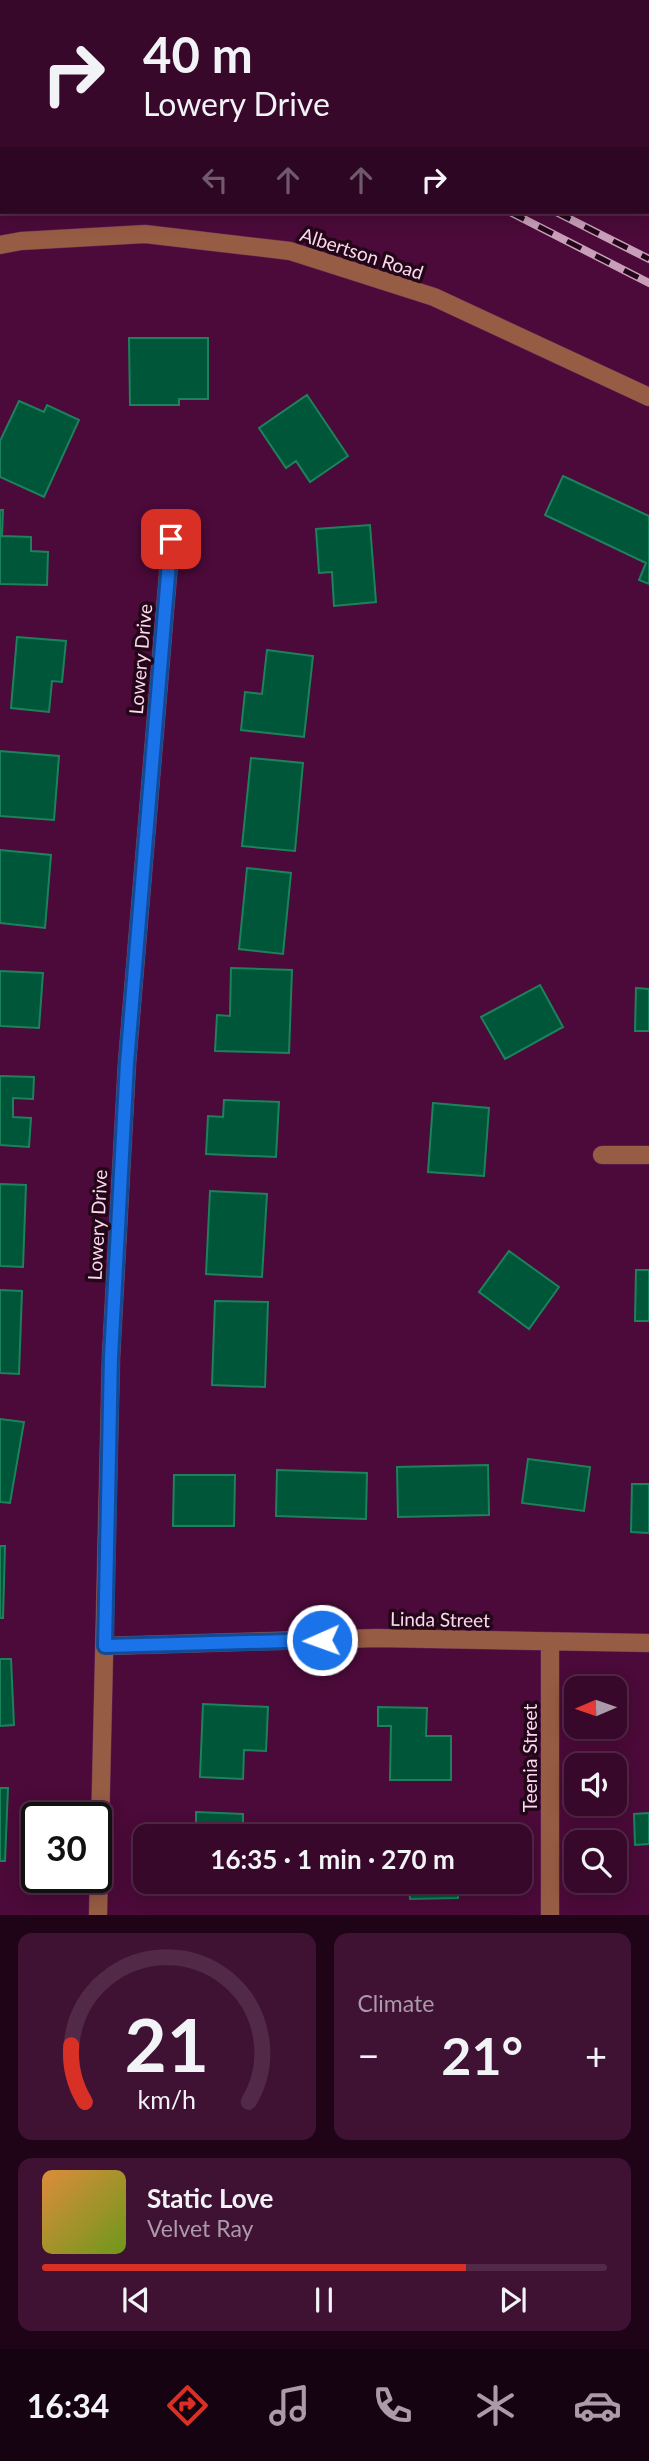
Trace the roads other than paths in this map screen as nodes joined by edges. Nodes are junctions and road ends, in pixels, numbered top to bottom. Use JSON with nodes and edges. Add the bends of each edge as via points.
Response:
{"nodes":[{"id":1,"x":0,"y":245,"type":"edge"},
{"id":2,"x":649,"y":397,"type":"edge"},
{"id":3,"x":171,"y":539,"type":"dead end"},
{"id":4,"x":602,"y":1155,"type":"dead end"},
{"id":5,"x":649,"y":1155,"type":"edge"},
{"id":6,"x":550,"y":1642,"type":"junction"},
{"id":7,"x":649,"y":1643,"type":"edge"},
{"id":8,"x":105,"y":1646,"type":"junction"},
{"id":9,"x":99,"y":1915,"type":"edge"},
{"id":10,"x":550,"y":1915,"type":"edge"}],
"edges":[{"from":1,"to":2,"type":"street","name":"Albertson Road","via":[[145,234],[290,251],[434,297]]},
{"from":3,"to":8,"type":"street","name":"Lowery Drive","via":[[127,1063],[111,1357]]},
{"from":4,"to":5,"type":"street"},
{"from":6,"to":7,"type":"street","name":"Linda Street"},
{"from":6,"to":8,"type":"street","name":"Linda Street","via":[[377,1638]]},
{"from":6,"to":10,"type":"street","name":"Teenia Street"},
{"from":8,"to":9,"type":"street","name":"Lowery Drive"}]}
